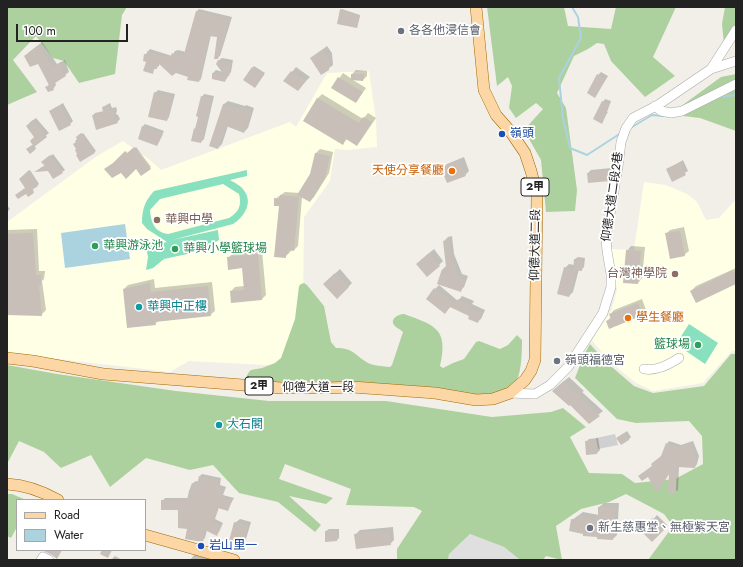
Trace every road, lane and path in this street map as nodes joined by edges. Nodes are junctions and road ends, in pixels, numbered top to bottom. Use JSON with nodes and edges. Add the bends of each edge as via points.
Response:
{"nodes":[{"id":1,"x":476,"y":7,"type":"edge"},
{"id":2,"x":736,"y":30,"type":"edge"},
{"id":3,"x":736,"y":61,"type":"edge"},
{"id":4,"x":711,"y":69,"type":"junction"},
{"id":5,"x":736,"y":84,"type":"edge"},
{"id":6,"x":655,"y":106,"type":"junction"},
{"id":7,"x":7,"y":358,"type":"edge"},
{"id":8,"x":679,"y":358,"type":"dead end"},
{"id":9,"x":644,"y":369,"type":"dead end"},
{"id":10,"x":510,"y":393,"type":"junction"},
{"id":11,"x":7,"y":484,"type":"edge"},
{"id":12,"x":56,"y":499,"type":"edge"},
{"id":13,"x":146,"y":535,"type":"edge"},
{"id":14,"x":41,"y":560,"type":"edge"},
{"id":15,"x":49,"y":560,"type":"edge"},
{"id":16,"x":234,"y":560,"type":"edge"}],
"edges":[{"from":1,"to":10,"type":"main road","name":"仰德大道二段","number":"2甲","via":[[484,90],[496,115],[525,153],[537,195],[534,360],[528,376]]},
{"from":2,"to":4,"type":"street"},
{"from":3,"to":4,"type":"street"},
{"from":4,"to":6,"type":"street"},
{"from":5,"to":6,"type":"street","via":[[682,111],[671,113],[661,111]]},
{"from":6,"to":10,"type":"street","name":"仰德大道二段2巷","via":[[633,118],[621,142],[606,238],[611,288],[603,313],[568,367],[550,385],[535,394]]},
{"from":7,"to":10,"type":"main road","name":"仰德大道一段","number":"2甲","via":[[102,374],[281,388],[352,387],[435,393],[476,400],[493,399]]},
{"from":8,"to":9,"type":"street","via":[[667,366]]},
{"from":11,"to":12,"type":"main road","via":[[25,486]]},
{"from":13,"to":16,"type":"main road"},
{"from":14,"to":15,"type":"street","via":[[43,557]]}]}
